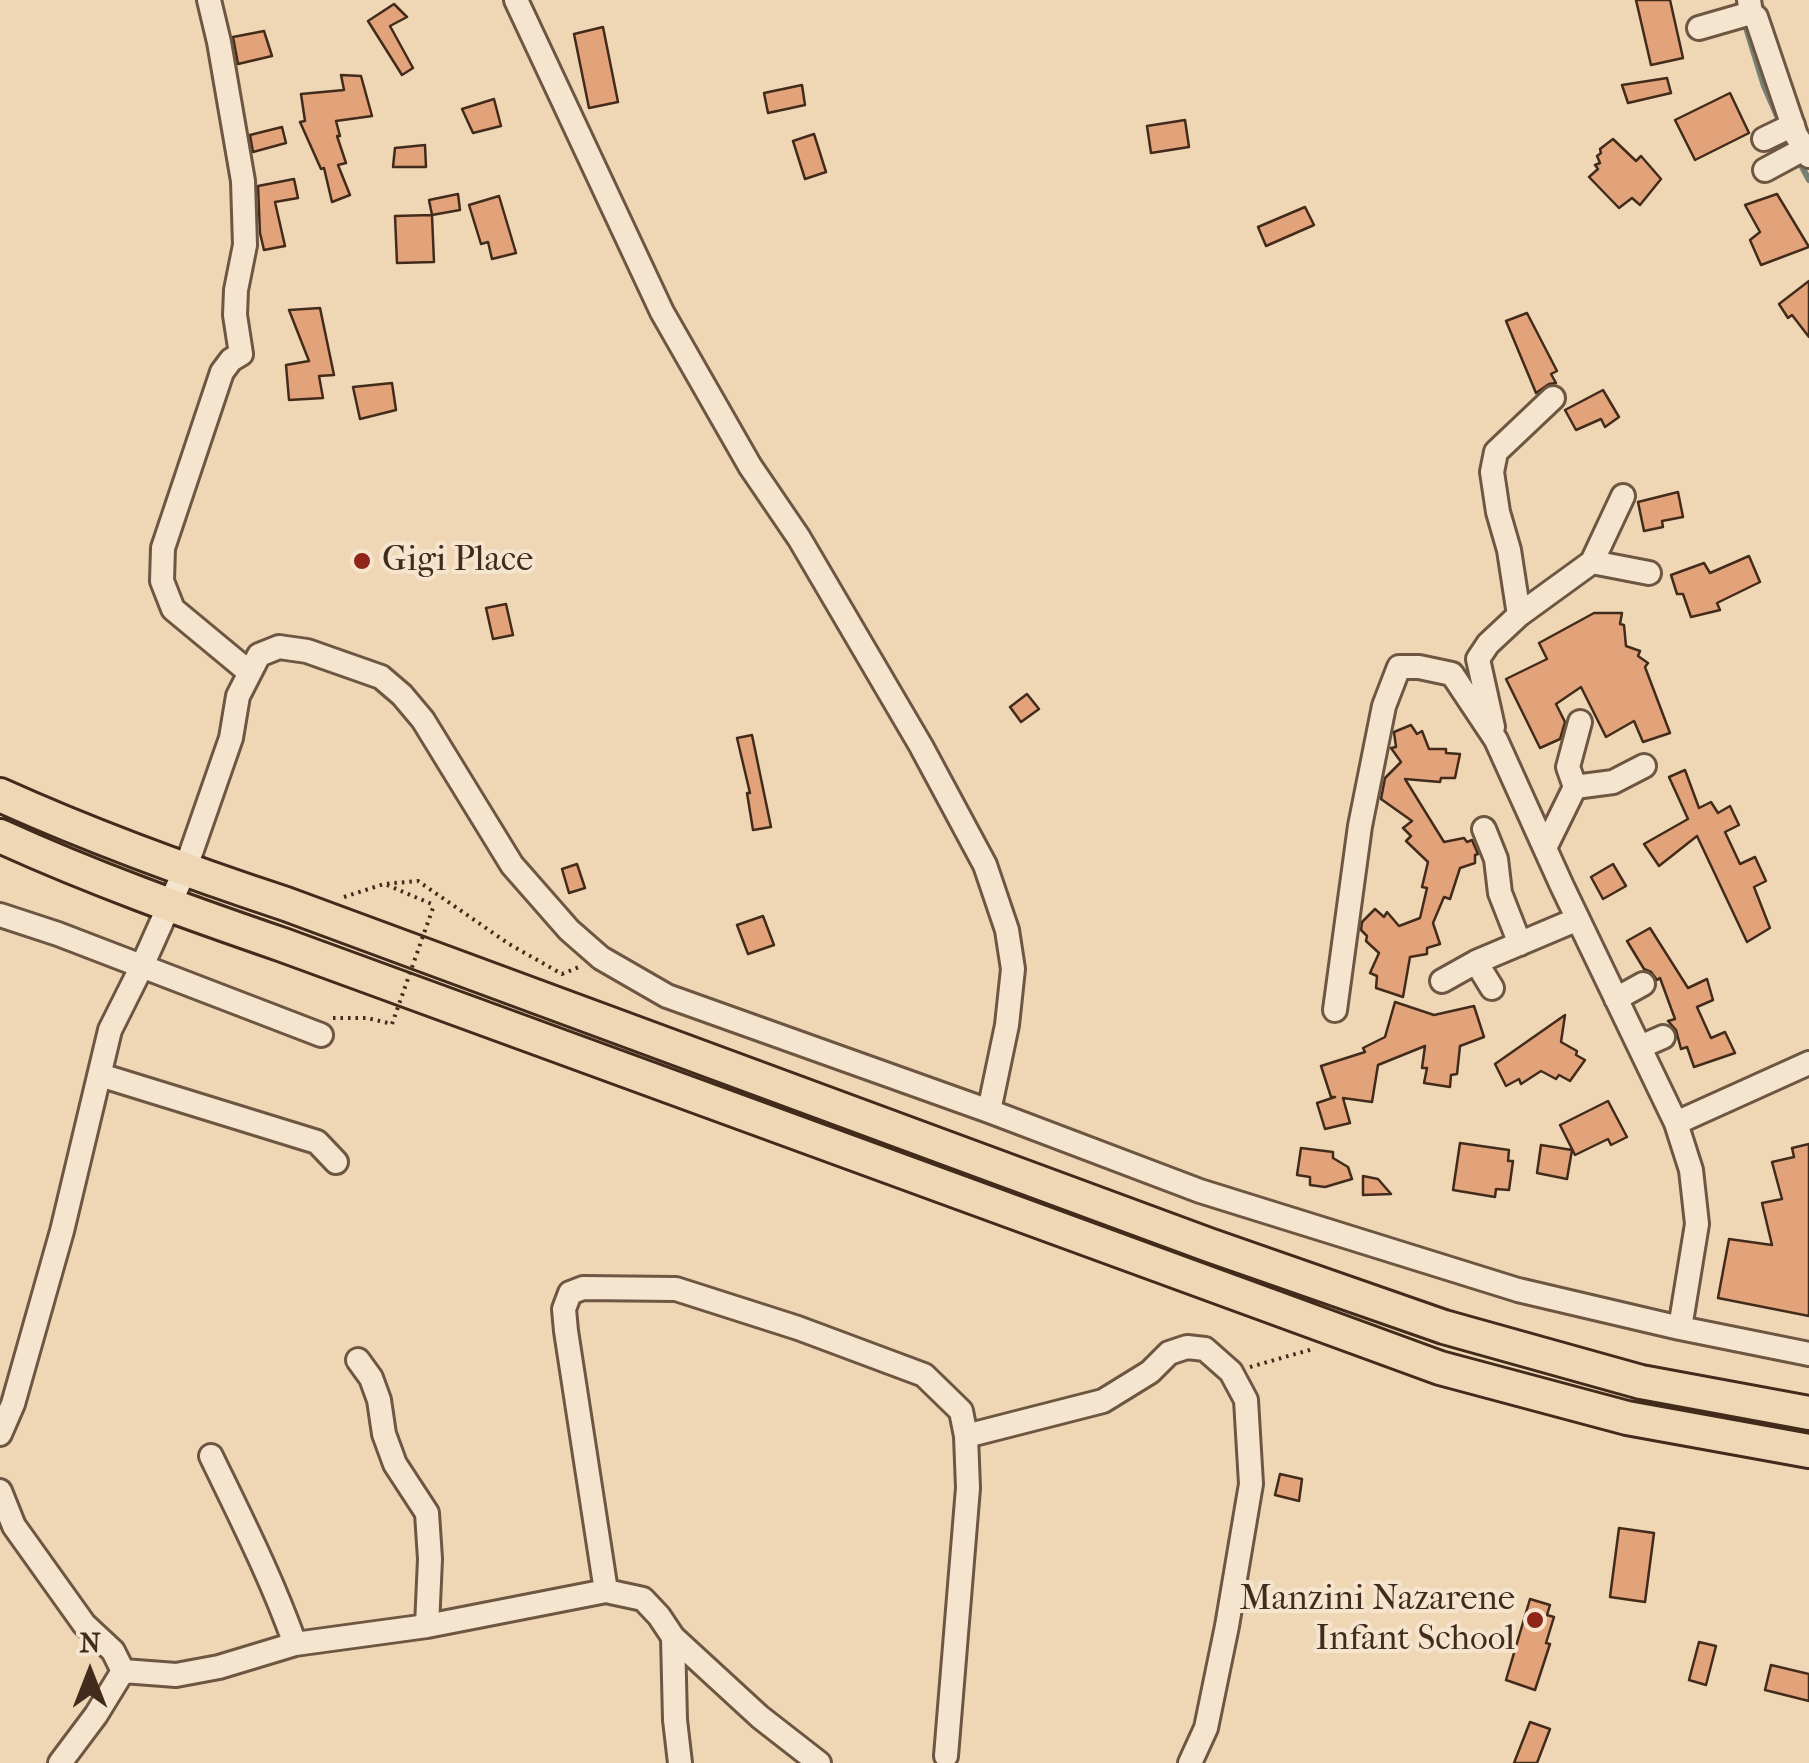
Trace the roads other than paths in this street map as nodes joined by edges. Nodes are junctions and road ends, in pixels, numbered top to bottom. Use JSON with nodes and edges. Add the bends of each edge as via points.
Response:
{"nodes":[{"id":1,"x":209,"y":0,"type":"edge"},
{"id":2,"x":516,"y":0,"type":"edge"},
{"id":3,"x":1750,"y":6,"type":"edge"},
{"id":4,"x":1699,"y":28,"type":"dead end"},
{"id":5,"x":1764,"y":140,"type":"dead end"},
{"id":6,"x":1804,"y":144,"type":"edge"},
{"id":7,"x":1765,"y":170,"type":"dead end"},
{"id":8,"x":1553,"y":398,"type":"dead end"},
{"id":9,"x":1623,"y":496,"type":"dead end"},
{"id":10,"x":1592,"y":562,"type":"junction"},
{"id":11,"x":1649,"y":572,"type":"dead end"},
{"id":12,"x":1519,"y":615,"type":"junction"},
{"id":13,"x":249,"y":672,"type":"junction"},
{"id":14,"x":1580,"y":722,"type":"dead end"},
{"id":15,"x":1496,"y":740,"type":"junction"},
{"id":16,"x":1644,"y":766,"type":"dead end"},
{"id":17,"x":1575,"y":787,"type":"junction"},
{"id":18,"x":0,"y":796,"type":"edge"},
{"id":19,"x":1484,"y":829,"type":"dead end"},
{"id":20,"x":0,"y":836,"type":"edge"},
{"id":21,"x":1545,"y":848,"type":"junction"},
{"id":22,"x":185,"y":870,"type":"junction"},
{"id":23,"x":169,"y":906,"type":"junction"},
{"id":24,"x":0,"y":915,"type":"edge"},
{"id":25,"x":1578,"y":918,"type":"junction"},
{"id":26,"x":1520,"y":944,"type":"junction"},
{"id":27,"x":1476,"y":962,"type":"junction"},
{"id":28,"x":142,"y":966,"type":"junction"},
{"id":29,"x":1442,"y":981,"type":"dead end"},
{"id":30,"x":1642,"y":984,"type":"dead end"},
{"id":31,"x":1492,"y":988,"type":"dead end"},
{"id":32,"x":1616,"y":999,"type":"junction"},
{"id":33,"x":1335,"y":1010,"type":"dead end"},
{"id":34,"x":321,"y":1034,"type":"dead end"},
{"id":35,"x":1663,"y":1037,"type":"dead end"},
{"id":36,"x":1640,"y":1047,"type":"junction"},
{"id":37,"x":1809,"y":1063,"type":"edge"},
{"id":38,"x":100,"y":1075,"type":"junction"},
{"id":39,"x":989,"y":1111,"type":"junction"},
{"id":40,"x":1676,"y":1123,"type":"junction"},
{"id":41,"x":336,"y":1162,"type":"dead end"},
{"id":42,"x":1680,"y":1328,"type":"junction"},
{"id":43,"x":1809,"y":1354,"type":"edge"},
{"id":44,"x":358,"y":1360,"type":"dead end"},
{"id":45,"x":1809,"y":1414,"type":"edge"},
{"id":46,"x":0,"y":1434,"type":"edge"},
{"id":47,"x":966,"y":1436,"type":"junction"},
{"id":48,"x":1809,"y":1451,"type":"edge"},
{"id":49,"x":211,"y":1456,"type":"dead end"},
{"id":50,"x":0,"y":1491,"type":"edge"},
{"id":51,"x":606,"y":1590,"type":"junction"},
{"id":52,"x":426,"y":1626,"type":"junction"},
{"id":53,"x":674,"y":1637,"type":"junction"},
{"id":54,"x":295,"y":1644,"type":"junction"},
{"id":55,"x":123,"y":1671,"type":"junction"},
{"id":56,"x":946,"y":1756,"type":"dead end"},
{"id":57,"x":60,"y":1763,"type":"edge"},
{"id":58,"x":680,"y":1763,"type":"edge"},
{"id":59,"x":819,"y":1763,"type":"edge"},
{"id":60,"x":1190,"y":1763,"type":"edge"}],
"edges":[{"from":1,"to":13,"type":"street","via":[[243,181],[245,245],[234,314],[241,354],[222,372],[163,548],[162,581],[173,609]]},
{"from":2,"to":39,"type":"street","via":[[662,312],[985,864],[1008,930],[1012,968]]},
{"from":3,"to":4,"type":"street"},
{"from":3,"to":6,"type":"street"},
{"from":5,"to":6,"type":"street"},
{"from":6,"to":7,"type":"street"},
{"from":8,"to":12,"type":"street","via":[[1496,452],[1492,472]]},
{"from":9,"to":10,"type":"street"},
{"from":10,"to":11,"type":"street"},
{"from":10,"to":12,"type":"street"},
{"from":12,"to":15,"type":"street","via":[[1478,659]]},
{"from":13,"to":22,"type":"street"},
{"from":13,"to":39,"type":"street","via":[[259,655],[279,648],[381,677],[423,720],[512,864],[601,958],[667,996]]},
{"from":14,"to":17,"type":"street","via":[[1568,767]]},
{"from":15,"to":21,"type":"street"},
{"from":15,"to":33,"type":"street","via":[[1452,674],[1399,667],[1384,706],[1360,826]]},
{"from":16,"to":17,"type":"street","via":[[1613,782]]},
{"from":17,"to":21,"type":"street"},
{"from":18,"to":22,"type":"highway"},
{"from":19,"to":26,"type":"street"},
{"from":20,"to":23,"type":"highway"},
{"from":21,"to":25,"type":"street"},
{"from":22,"to":23,"type":"street"},
{"from":22,"to":45,"type":"highway","via":[[1444,1327],[1641,1382]]},
{"from":23,"to":28,"type":"street"},
{"from":23,"to":48,"type":"highway","via":[[1440,1368],[1627,1418]]},
{"from":24,"to":28,"type":"street"},
{"from":25,"to":26,"type":"street"},
{"from":25,"to":32,"type":"street"},
{"from":26,"to":27,"type":"street"},
{"from":27,"to":29,"type":"street"},
{"from":27,"to":31,"type":"street"},
{"from":28,"to":34,"type":"street"},
{"from":28,"to":38,"type":"street","via":[[110,1030]]},
{"from":30,"to":32,"type":"street"},
{"from":32,"to":36,"type":"street"},
{"from":35,"to":36,"type":"street"},
{"from":36,"to":40,"type":"street"},
{"from":37,"to":40,"type":"street"},
{"from":38,"to":41,"type":"street","via":[[317,1142]]},
{"from":38,"to":46,"type":"street"},
{"from":39,"to":42,"type":"street","via":[[1200,1191],[1518,1290]]},
{"from":40,"to":42,"type":"street","via":[[1691,1170],[1697,1224]]},
{"from":42,"to":43,"type":"street"},
{"from":44,"to":52,"type":"street","via":[[379,1400],[395,1464],[427,1514]]},
{"from":47,"to":51,"type":"street","via":[[960,1411],[924,1375],[798,1328],[676,1288],[570,1293],[566,1331]]},
{"from":47,"to":56,"type":"street","via":[[968,1488]]},
{"from":47,"to":60,"type":"street","via":[[1104,1401],[1168,1353],[1187,1347],[1205,1349],[1231,1372],[1246,1400],[1251,1484],[1206,1728]]},
{"from":49,"to":54,"type":"street"},
{"from":50,"to":55,"type":"street","via":[[14,1526]]},
{"from":51,"to":52,"type":"street"},
{"from":51,"to":53,"type":"street","via":[[643,1599]]},
{"from":52,"to":54,"type":"street"},
{"from":53,"to":58,"type":"street"},
{"from":53,"to":59,"type":"street"},
{"from":54,"to":55,"type":"street","via":[[176,1675]]},
{"from":55,"to":57,"type":"street"}]}
